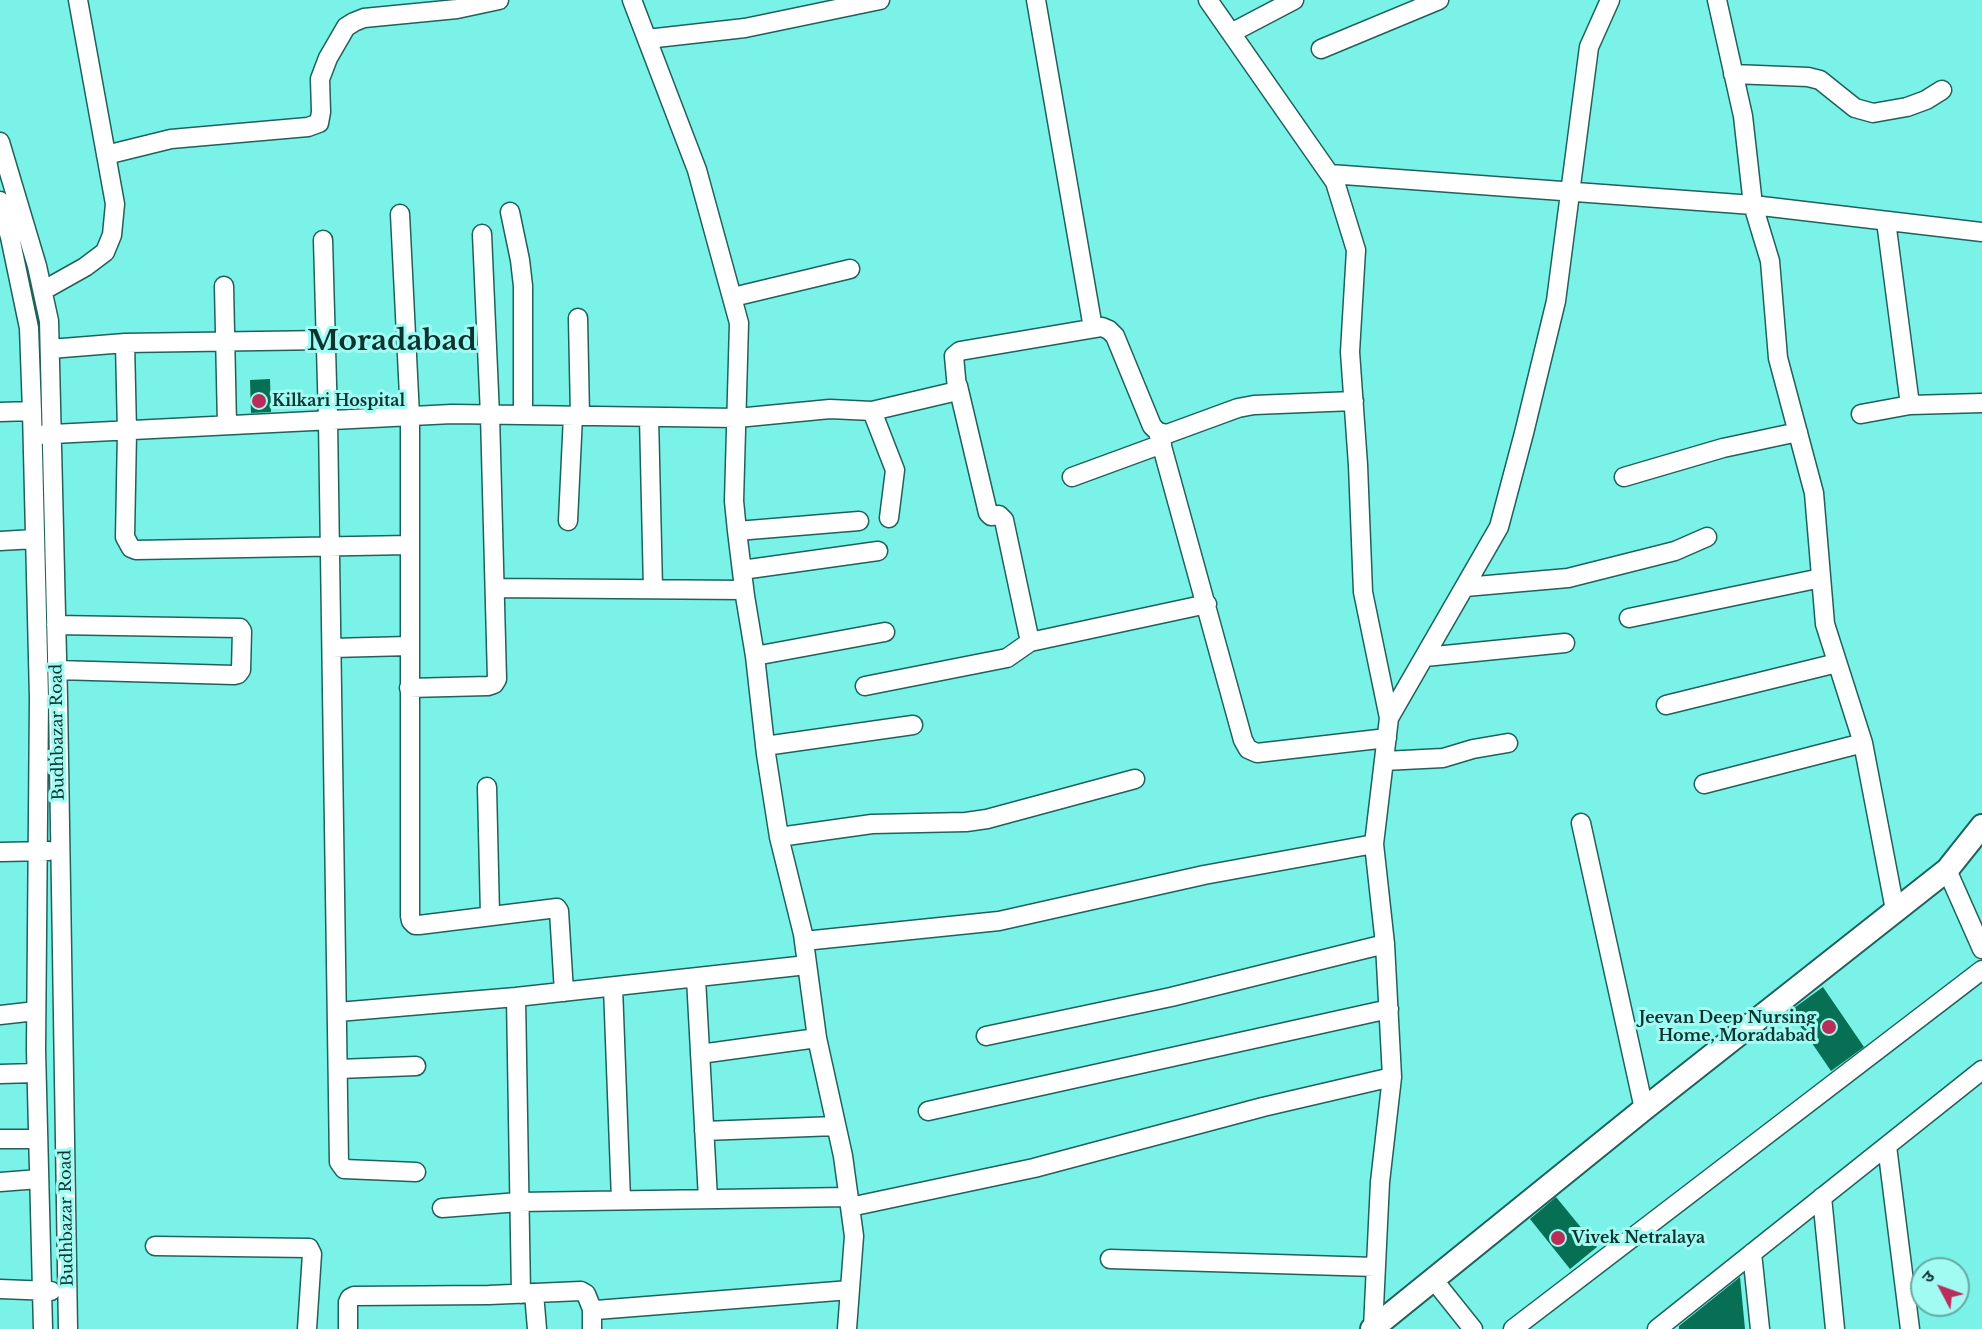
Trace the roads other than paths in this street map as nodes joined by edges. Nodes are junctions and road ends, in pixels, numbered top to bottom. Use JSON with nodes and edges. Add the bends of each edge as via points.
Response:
{"nodes":[{"id":1,"x":78,"y":0,"type":"edge"},
{"id":2,"x":499,"y":0,"type":"edge"},
{"id":3,"x":632,"y":0,"type":"edge"},
{"id":4,"x":880,"y":0,"type":"edge"},
{"id":5,"x":1035,"y":0,"type":"edge"},
{"id":6,"x":1208,"y":0,"type":"edge"},
{"id":7,"x":1294,"y":0,"type":"edge"},
{"id":8,"x":1439,"y":0,"type":"edge"},
{"id":9,"x":1610,"y":0,"type":"edge"},
{"id":10,"x":1717,"y":0,"type":"edge"},
{"id":11,"x":1231,"y":33,"type":"junction"},
{"id":12,"x":647,"y":39,"type":"junction"},
{"id":13,"x":1321,"y":50,"type":"dead end"},
{"id":14,"x":1733,"y":74,"type":"junction"},
{"id":15,"x":1942,"y":90,"type":"dead end"},
{"id":16,"x":0,"y":142,"type":"edge"},
{"id":17,"x":106,"y":155,"type":"junction"},
{"id":18,"x":1330,"y":174,"type":"junction"},
{"id":19,"x":1570,"y":191,"type":"junction"},
{"id":20,"x":0,"y":201,"type":"edge"},
{"id":21,"x":1752,"y":205,"type":"junction"},
{"id":22,"x":510,"y":212,"type":"dead end"},
{"id":23,"x":400,"y":214,"type":"dead end"},
{"id":24,"x":1886,"y":221,"type":"junction"},
{"id":25,"x":1982,"y":232,"type":"edge"},
{"id":26,"x":482,"y":234,"type":"dead end"},
{"id":27,"x":323,"y":240,"type":"dead end"},
{"id":28,"x":850,"y":269,"type":"dead end"},
{"id":29,"x":224,"y":286,"type":"dead end"},
{"id":30,"x":44,"y":290,"type":"junction"},
{"id":31,"x":733,"y":297,"type":"junction"},
{"id":32,"x":578,"y":318,"type":"dead end"},
{"id":33,"x":1094,"y":328,"type":"junction"},
{"id":34,"x":29,"y":334,"type":"junction"},
{"id":35,"x":50,"y":340,"type":"junction"},
{"id":36,"x":326,"y":340,"type":"junction"},
{"id":37,"x":225,"y":342,"type":"junction"},
{"id":38,"x":125,"y":343,"type":"junction"},
{"id":39,"x":958,"y":386,"type":"junction"},
{"id":40,"x":1354,"y":400,"type":"junction"},
{"id":41,"x":1982,"y":403,"type":"edge"},
{"id":42,"x":1910,"y":405,"type":"junction"},
{"id":43,"x":32,"y":411,"type":"junction"},
{"id":44,"x":872,"y":411,"type":"junction"},
{"id":45,"x":0,"y":412,"type":"edge"},
{"id":46,"x":1860,"y":414,"type":"dead end"},
{"id":47,"x":490,"y":415,"type":"junction"},
{"id":48,"x":523,"y":415,"type":"junction"},
{"id":49,"x":410,"y":416,"type":"junction"},
{"id":50,"x":576,"y":416,"type":"junction"},
{"id":51,"x":649,"y":417,"type":"junction"},
{"id":52,"x":736,"y":418,"type":"junction"},
{"id":53,"x":328,"y":420,"type":"junction"},
{"id":54,"x":227,"y":425,"type":"junction"},
{"id":55,"x":127,"y":432,"type":"junction"},
{"id":56,"x":1798,"y":432,"type":"junction"},
{"id":57,"x":52,"y":434,"type":"junction"},
{"id":58,"x":33,"y":435,"type":"junction"},
{"id":59,"x":1160,"y":438,"type":"junction"},
{"id":60,"x":1072,"y":477,"type":"dead end"},
{"id":61,"x":1624,"y":477,"type":"dead end"},
{"id":62,"x":889,"y":518,"type":"dead end"},
{"id":63,"x":568,"y":521,"type":"dead end"},
{"id":64,"x":859,"y":521,"type":"dead end"},
{"id":65,"x":54,"y":525,"type":"junction"},
{"id":66,"x":737,"y":531,"type":"junction"},
{"id":67,"x":35,"y":532,"type":"junction"},
{"id":68,"x":1707,"y":537,"type":"dead end"},
{"id":69,"x":0,"y":542,"type":"edge"},
{"id":70,"x":330,"y":545,"type":"junction"},
{"id":71,"x":409,"y":545,"type":"junction"},
{"id":72,"x":879,"y":551,"type":"dead end"},
{"id":73,"x":742,"y":570,"type":"junction"},
{"id":74,"x":1821,"y":578,"type":"junction"},
{"id":75,"x":1465,"y":587,"type":"junction"},
{"id":76,"x":495,"y":588,"type":"junction"},
{"id":77,"x":653,"y":590,"type":"junction"},
{"id":78,"x":744,"y":590,"type":"junction"},
{"id":79,"x":1207,"y":604,"type":"junction"},
{"id":80,"x":1629,"y":618,"type":"dead end"},
{"id":81,"x":56,"y":625,"type":"junction"},
{"id":82,"x":885,"y":632,"type":"dead end"},
{"id":83,"x":1030,"y":642,"type":"junction"},
{"id":84,"x":1565,"y":643,"type":"dead end"},
{"id":85,"x":409,"y":646,"type":"junction"},
{"id":86,"x":332,"y":648,"type":"junction"},
{"id":87,"x":755,"y":656,"type":"junction"},
{"id":88,"x":1425,"y":657,"type":"junction"},
{"id":89,"x":1837,"y":663,"type":"junction"},
{"id":90,"x":57,"y":669,"type":"junction"},
{"id":91,"x":865,"y":686,"type":"dead end"},
{"id":92,"x":409,"y":688,"type":"junction"},
{"id":93,"x":1666,"y":705,"type":"dead end"},
{"id":94,"x":1389,"y":718,"type":"junction"},
{"id":95,"x":913,"y":725,"type":"dead end"},
{"id":96,"x":1387,"y":738,"type":"junction"},
{"id":97,"x":1508,"y":743,"type":"dead end"},
{"id":98,"x":1863,"y":743,"type":"junction"},
{"id":99,"x":765,"y":746,"type":"junction"},
{"id":100,"x":1384,"y":761,"type":"junction"},
{"id":101,"x":1135,"y":779,"type":"dead end"},
{"id":102,"x":1704,"y":784,"type":"dead end"},
{"id":103,"x":487,"y":787,"type":"dead end"},
{"id":104,"x":1581,"y":823,"type":"dead end"},
{"id":105,"x":1982,"y":826,"type":"edge"},
{"id":106,"x":779,"y":837,"type":"junction"},
{"id":107,"x":1374,"y":844,"type":"junction"},
{"id":108,"x":37,"y":850,"type":"junction"},
{"id":109,"x":0,"y":852,"type":"edge"},
{"id":110,"x":60,"y":852,"type":"junction"},
{"id":111,"x":1947,"y":870,"type":"junction"},
{"id":112,"x":1895,"y":910,"type":"junction"},
{"id":113,"x":490,"y":915,"type":"junction"},
{"id":114,"x":1980,"y":938,"type":"edge"},
{"id":115,"x":804,"y":941,"type":"junction"},
{"id":116,"x":1385,"y":944,"type":"junction"},
{"id":117,"x":807,"y":965,"type":"junction"},
{"id":118,"x":1982,"y":970,"type":"edge"},
{"id":119,"x":696,"y":978,"type":"junction"},
{"id":120,"x":614,"y":987,"type":"junction"},
{"id":121,"x":564,"y":992,"type":"junction"},
{"id":122,"x":516,"y":997,"type":"junction"},
{"id":123,"x":1389,"y":1009,"type":"junction"},
{"id":124,"x":338,"y":1012,"type":"junction"},
{"id":125,"x":0,"y":1015,"type":"edge"},
{"id":126,"x":36,"y":1018,"type":"junction"},
{"id":127,"x":63,"y":1025,"type":"junction"},
{"id":128,"x":986,"y":1036,"type":"dead end"},
{"id":129,"x":817,"y":1038,"type":"junction"},
{"id":130,"x":700,"y":1054,"type":"junction"},
{"id":131,"x":416,"y":1066,"type":"dead end"},
{"id":132,"x":339,"y":1069,"type":"junction"},
{"id":133,"x":1982,"y":1070,"type":"edge"},
{"id":134,"x":36,"y":1073,"type":"junction"},
{"id":135,"x":0,"y":1074,"type":"edge"},
{"id":136,"x":1392,"y":1077,"type":"junction"},
{"id":137,"x":1644,"y":1109,"type":"junction"},
{"id":138,"x":928,"y":1111,"type":"dead end"},
{"id":139,"x":836,"y":1126,"type":"junction"},
{"id":140,"x":704,"y":1131,"type":"junction"},
{"id":141,"x":0,"y":1139,"type":"edge"},
{"id":142,"x":38,"y":1139,"type":"junction"},
{"id":143,"x":1887,"y":1146,"type":"junction"},
{"id":144,"x":416,"y":1172,"type":"dead end"},
{"id":145,"x":39,"y":1179,"type":"junction"},
{"id":146,"x":0,"y":1182,"type":"edge"},
{"id":147,"x":1822,"y":1197,"type":"junction"},
{"id":148,"x":708,"y":1199,"type":"junction"},
{"id":149,"x":621,"y":1200,"type":"junction"},
{"id":150,"x":519,"y":1202,"type":"junction"},
{"id":151,"x":849,"y":1202,"type":"junction"},
{"id":152,"x":442,"y":1208,"type":"dead end"},
{"id":153,"x":155,"y":1246,"type":"dead end"},
{"id":154,"x":1752,"y":1253,"type":"junction"},
{"id":155,"x":1110,"y":1259,"type":"dead end"},
{"id":156,"x":1376,"y":1267,"type":"junction"},
{"id":157,"x":1433,"y":1279,"type":"junction"},
{"id":158,"x":0,"y":1289,"type":"edge"},
{"id":159,"x":850,"y":1290,"type":"junction"},
{"id":160,"x":41,"y":1291,"type":"junction"},
{"id":161,"x":68,"y":1292,"type":"junction"},
{"id":162,"x":528,"y":1293,"type":"junction"},
{"id":163,"x":592,"y":1309,"type":"junction"},
{"id":164,"x":42,"y":1329,"type":"edge"},
{"id":165,"x":68,"y":1329,"type":"edge"},
{"id":166,"x":308,"y":1329,"type":"edge"},
{"id":167,"x":348,"y":1329,"type":"edge"},
{"id":168,"x":537,"y":1329,"type":"edge"},
{"id":169,"x":592,"y":1329,"type":"edge"},
{"id":170,"x":847,"y":1329,"type":"edge"},
{"id":171,"x":1372,"y":1329,"type":"edge"},
{"id":172,"x":1473,"y":1329,"type":"edge"},
{"id":173,"x":1513,"y":1329,"type":"edge"},
{"id":174,"x":1657,"y":1329,"type":"edge"},
{"id":175,"x":1760,"y":1329,"type":"edge"},
{"id":176,"x":1835,"y":1329,"type":"edge"},
{"id":177,"x":1910,"y":1329,"type":"edge"}],
"edges":[{"from":1,"to":17,"type":"street"},
{"from":2,"to":17,"type":"street","via":[[457,9],[364,18],[346,27],[320,79],[319,123],[171,139]]},
{"from":3,"to":12,"type":"street"},
{"from":4,"to":12,"type":"street","via":[[745,28]]},
{"from":5,"to":33,"type":"street"},
{"from":6,"to":11,"type":"street"},
{"from":7,"to":11,"type":"street"},
{"from":8,"to":13,"type":"street"},
{"from":9,"to":19,"type":"street","via":[[1589,46]]},
{"from":10,"to":14,"type":"street"},
{"from":11,"to":18,"type":"street"},
{"from":12,"to":31,"type":"street","via":[[697,170]]},
{"from":14,"to":15,"type":"street","via":[[1820,80],[1855,108],[1873,113],[1907,107]]},
{"from":14,"to":21,"type":"street","via":[[1743,116]]},
{"from":16,"to":30,"type":"street","name":"Budhbazar Road"},
{"from":17,"to":30,"type":"street","via":[[115,204],[112,235],[105,252]]},
{"from":18,"to":19,"type":"street"},
{"from":18,"to":40,"type":"street","via":[[1356,250],[1350,352]]},
{"from":19,"to":21,"type":"street"},
{"from":19,"to":75,"type":"street","via":[[1556,301],[1524,433],[1499,527]]},
{"from":20,"to":34,"type":"street","name":"Budhbazar Road"},
{"from":21,"to":24,"type":"street"},
{"from":21,"to":56,"type":"street","via":[[1770,261],[1778,358]]},
{"from":22,"to":48,"type":"street","via":[[523,286]]},
{"from":23,"to":49,"type":"street"},
{"from":24,"to":25,"type":"street"},
{"from":24,"to":42,"type":"street"},
{"from":26,"to":47,"type":"street"},
{"from":27,"to":36,"type":"street"},
{"from":28,"to":31,"type":"street"},
{"from":29,"to":37,"type":"street"},
{"from":30,"to":35,"type":"street","name":"Budhbazar Road"},
{"from":31,"to":52,"type":"street","via":[[739,322]]},
{"from":32,"to":50,"type":"street"},
{"from":33,"to":39,"type":"street","via":[[960,351],[954,356]]},
{"from":33,"to":59,"type":"street","via":[[1102,327],[1115,336]]},
{"from":34,"to":35,"type":"street"},
{"from":34,"to":43,"type":"street","name":"Budhbazar Road"},
{"from":35,"to":38,"type":"street"},
{"from":35,"to":57,"type":"street","name":"Budhbazar Road"},
{"from":36,"to":37,"type":"street"},
{"from":36,"to":53,"type":"street"},
{"from":37,"to":38,"type":"street"},
{"from":37,"to":54,"type":"street"},
{"from":38,"to":55,"type":"street"},
{"from":39,"to":44,"type":"street","via":[[953,392]]},
{"from":39,"to":83,"type":"street","via":[[988,513],[1004,520]]},
{"from":40,"to":59,"type":"street","via":[[1238,408]]},
{"from":40,"to":94,"type":"street","via":[[1363,592]]},
{"from":41,"to":42,"type":"street"},
{"from":42,"to":46,"type":"street"},
{"from":43,"to":45,"type":"street"},
{"from":43,"to":58,"type":"street","name":"Budhbazar Road"},
{"from":44,"to":52,"type":"street","via":[[830,409]]},
{"from":44,"to":62,"type":"street","via":[[895,470]]},
{"from":47,"to":48,"type":"street"},
{"from":47,"to":49,"type":"street"},
{"from":47,"to":76,"type":"street"},
{"from":48,"to":50,"type":"street"},
{"from":49,"to":53,"type":"street"},
{"from":49,"to":71,"type":"street"},
{"from":50,"to":51,"type":"street"},
{"from":50,"to":63,"type":"street"},
{"from":51,"to":52,"type":"street"},
{"from":51,"to":77,"type":"street"},
{"from":52,"to":66,"type":"street"},
{"from":53,"to":54,"type":"street"},
{"from":53,"to":70,"type":"street"},
{"from":54,"to":55,"type":"street"},
{"from":55,"to":57,"type":"street"},
{"from":55,"to":70,"type":"street","via":[[125,537],[131,548]]},
{"from":56,"to":61,"type":"street","via":[[1723,448]]},
{"from":56,"to":74,"type":"street","via":[[1814,493]]},
{"from":57,"to":58,"type":"street"},
{"from":57,"to":65,"type":"street","name":"Budhbazar Road"},
{"from":58,"to":67,"type":"street","name":"Budhbazar Road"},
{"from":59,"to":60,"type":"street"},
{"from":59,"to":79,"type":"street"},
{"from":64,"to":66,"type":"street"},
{"from":65,"to":67,"type":"street"},
{"from":65,"to":81,"type":"street","name":"Budhbazar Road"},
{"from":66,"to":73,"type":"street"},
{"from":67,"to":69,"type":"street"},
{"from":67,"to":108,"type":"street","name":"Budhbazar Road"},
{"from":68,"to":75,"type":"street","via":[[1675,551],[1568,578]]},
{"from":70,"to":71,"type":"street"},
{"from":70,"to":86,"type":"street"},
{"from":71,"to":85,"type":"street"},
{"from":72,"to":73,"type":"street"},
{"from":73,"to":78,"type":"street"},
{"from":74,"to":80,"type":"street"},
{"from":74,"to":89,"type":"street","via":[[1825,624]]},
{"from":75,"to":88,"type":"street"},
{"from":76,"to":77,"type":"street"},
{"from":76,"to":92,"type":"street","via":[[494,684]]},
{"from":77,"to":78,"type":"street"},
{"from":78,"to":87,"type":"street"},
{"from":79,"to":83,"type":"street"},
{"from":79,"to":96,"type":"street","via":[[1248,749],[1257,753]]},
{"from":81,"to":90,"type":"street","name":"Budhbazar Road"},
{"from":81,"to":90,"type":"street","via":[[242,631],[241,670],[234,675]]},
{"from":82,"to":87,"type":"street"},
{"from":83,"to":91,"type":"street","via":[[1007,658]]},
{"from":84,"to":88,"type":"street"},
{"from":85,"to":86,"type":"street"},
{"from":85,"to":92,"type":"street"},
{"from":86,"to":124,"type":"street"},
{"from":87,"to":99,"type":"street"},
{"from":88,"to":94,"type":"street"},
{"from":89,"to":93,"type":"street"},
{"from":89,"to":98,"type":"street"},
{"from":90,"to":110,"type":"street","name":"Budhbazar Road"},
{"from":92,"to":113,"type":"street","via":[[411,921],[419,925]]},
{"from":94,"to":96,"type":"street"},
{"from":95,"to":99,"type":"street"},
{"from":96,"to":100,"type":"street"},
{"from":97,"to":100,"type":"street","via":[[1443,758]]},
{"from":98,"to":102,"type":"street"},
{"from":98,"to":112,"type":"street"},
{"from":99,"to":106,"type":"street"},
{"from":100,"to":107,"type":"street"},
{"from":101,"to":106,"type":"street","via":[[987,819],[873,824]]},
{"from":103,"to":113,"type":"street"},
{"from":104,"to":137,"type":"street"},
{"from":105,"to":111,"type":"main road"},
{"from":106,"to":115,"type":"street"},
{"from":107,"to":115,"type":"street","via":[[1204,875],[999,921]]},
{"from":107,"to":116,"type":"street"},
{"from":108,"to":109,"type":"street"},
{"from":108,"to":110,"type":"street"},
{"from":108,"to":126,"type":"street","name":"Budhbazar Road"},
{"from":110,"to":127,"type":"street","name":"Budhbazar Road"},
{"from":111,"to":112,"type":"main road"},
{"from":111,"to":114,"type":"street"},
{"from":112,"to":137,"type":"main road"},
{"from":113,"to":121,"type":"street","via":[[557,908]]},
{"from":115,"to":117,"type":"street"},
{"from":116,"to":123,"type":"street"},
{"from":116,"to":128,"type":"street","via":[[1171,997]]},
{"from":117,"to":119,"type":"street"},
{"from":117,"to":129,"type":"street"},
{"from":118,"to":173,"type":"street"},
{"from":119,"to":120,"type":"street"},
{"from":119,"to":130,"type":"street"},
{"from":120,"to":121,"type":"street"},
{"from":120,"to":149,"type":"street"},
{"from":121,"to":122,"type":"street"},
{"from":122,"to":124,"type":"street"},
{"from":122,"to":150,"type":"street"},
{"from":123,"to":136,"type":"street"},
{"from":123,"to":138,"type":"street"},
{"from":124,"to":132,"type":"street"},
{"from":125,"to":126,"type":"street"},
{"from":126,"to":127,"type":"street"},
{"from":126,"to":134,"type":"street","name":"Budhbazar Road"},
{"from":127,"to":161,"type":"street","name":"Budhbazar Road"},
{"from":129,"to":130,"type":"street"},
{"from":129,"to":139,"type":"street"},
{"from":130,"to":140,"type":"street"},
{"from":131,"to":132,"type":"street"},
{"from":132,"to":144,"type":"street","via":[[340,1166]]},
{"from":133,"to":143,"type":"street"},
{"from":134,"to":135,"type":"street"},
{"from":134,"to":142,"type":"street","name":"Budhbazar Road"},
{"from":136,"to":151,"type":"street","via":[[1034,1168]]},
{"from":136,"to":156,"type":"street","via":[[1380,1182]]},
{"from":137,"to":157,"type":"main road"},
{"from":139,"to":140,"type":"street"},
{"from":139,"to":151,"type":"street"},
{"from":140,"to":148,"type":"street"},
{"from":141,"to":142,"type":"street"},
{"from":142,"to":145,"type":"street","name":"Budhbazar Road"},
{"from":143,"to":147,"type":"street"},
{"from":143,"to":177,"type":"street"},
{"from":145,"to":146,"type":"street"},
{"from":145,"to":160,"type":"street","name":"Budhbazar Road"},
{"from":147,"to":154,"type":"street"},
{"from":147,"to":176,"type":"street"},
{"from":148,"to":149,"type":"street"},
{"from":148,"to":151,"type":"street"},
{"from":149,"to":150,"type":"street"},
{"from":150,"to":152,"type":"street"},
{"from":150,"to":162,"type":"street"},
{"from":151,"to":159,"type":"street","via":[[854,1236]]},
{"from":153,"to":166,"type":"street","via":[[309,1248],[312,1254]]},
{"from":154,"to":174,"type":"street"},
{"from":154,"to":175,"type":"street"},
{"from":155,"to":156,"type":"street"},
{"from":156,"to":171,"type":"street"},
{"from":157,"to":171,"type":"main road"},
{"from":157,"to":172,"type":"street"},
{"from":158,"to":160,"type":"street"},
{"from":159,"to":163,"type":"street"},
{"from":159,"to":170,"type":"street"},
{"from":160,"to":161,"type":"street"},
{"from":160,"to":164,"type":"street","name":"Budhbazar Road"},
{"from":161,"to":165,"type":"street","name":"Budhbazar Road"},
{"from":162,"to":163,"type":"street","via":[[581,1291]]},
{"from":162,"to":167,"type":"street","via":[[354,1296],[348,1302]]},
{"from":162,"to":168,"type":"street"},
{"from":163,"to":169,"type":"street"}]}
